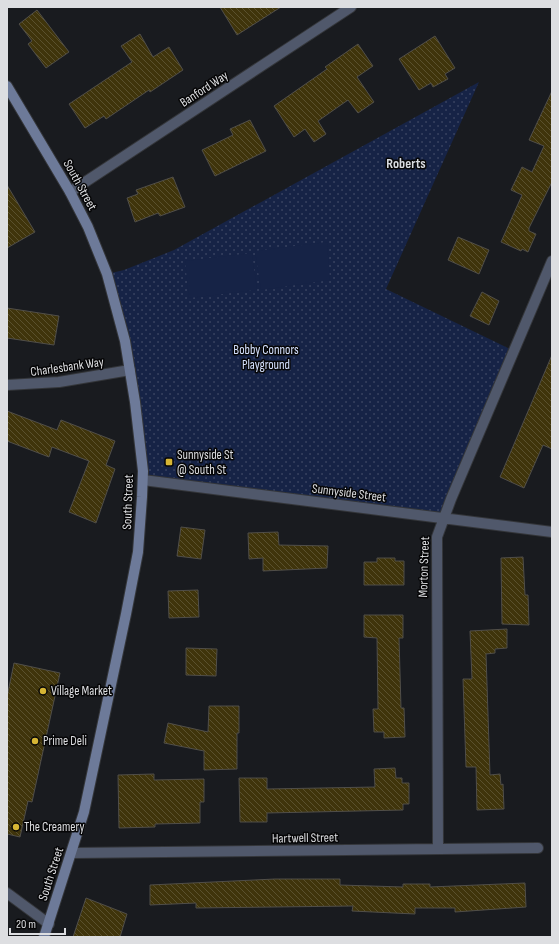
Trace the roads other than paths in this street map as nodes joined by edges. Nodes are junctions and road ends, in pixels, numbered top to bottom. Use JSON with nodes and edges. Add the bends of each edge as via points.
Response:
{"nodes":[{"id":1,"x":351,"y":7,"type":"edge"},
{"id":2,"x":7,"y":86,"type":"edge"},
{"id":3,"x":70,"y":192,"type":"junction"},
{"id":4,"x":552,"y":261,"type":"edge"},
{"id":5,"x":130,"y":370,"type":"junction"},
{"id":6,"x":7,"y":385,"type":"edge"},
{"id":7,"x":143,"y":480,"type":"junction"},
{"id":8,"x":444,"y":517,"type":"junction"},
{"id":9,"x":552,"y":532,"type":"edge"},
{"id":10,"x":538,"y":848,"type":"dead end"},
{"id":11,"x":438,"y":849,"type":"junction"},
{"id":12,"x":72,"y":853,"type":"junction"},
{"id":13,"x":7,"y":893,"type":"edge"},
{"id":14,"x":49,"y":924,"type":"junction"},
{"id":15,"x":44,"y":937,"type":"edge"}],
"edges":[{"from":1,"to":3,"type":"street","name":"Banford Way"},
{"from":2,"to":3,"type":"main road","name":"South Street"},
{"from":3,"to":5,"type":"main road","name":"South Street","via":[[88,227],[107,274]]},
{"from":4,"to":8,"type":"street","name":"Morton Street"},
{"from":5,"to":6,"type":"street","name":"Charlesbank Way","via":[[59,382]]},
{"from":5,"to":7,"type":"main road","name":"South Street"},
{"from":7,"to":8,"type":"street","name":"Sunnyside Street"},
{"from":7,"to":12,"type":"main road","name":"South Street","via":[[141,526],[133,580],[84,812]]},
{"from":8,"to":9,"type":"street","name":"Sunnyside Street"},
{"from":8,"to":11,"type":"street","name":"Morton Street","via":[[438,531],[436,550]]},
{"from":10,"to":11,"type":"street","name":"Hartwell Street"},
{"from":11,"to":12,"type":"street","name":"Hartwell Street"},
{"from":12,"to":14,"type":"main road","name":"South Street"},
{"from":13,"to":14,"type":"street"},
{"from":14,"to":15,"type":"main road","name":"South Street"}]}
